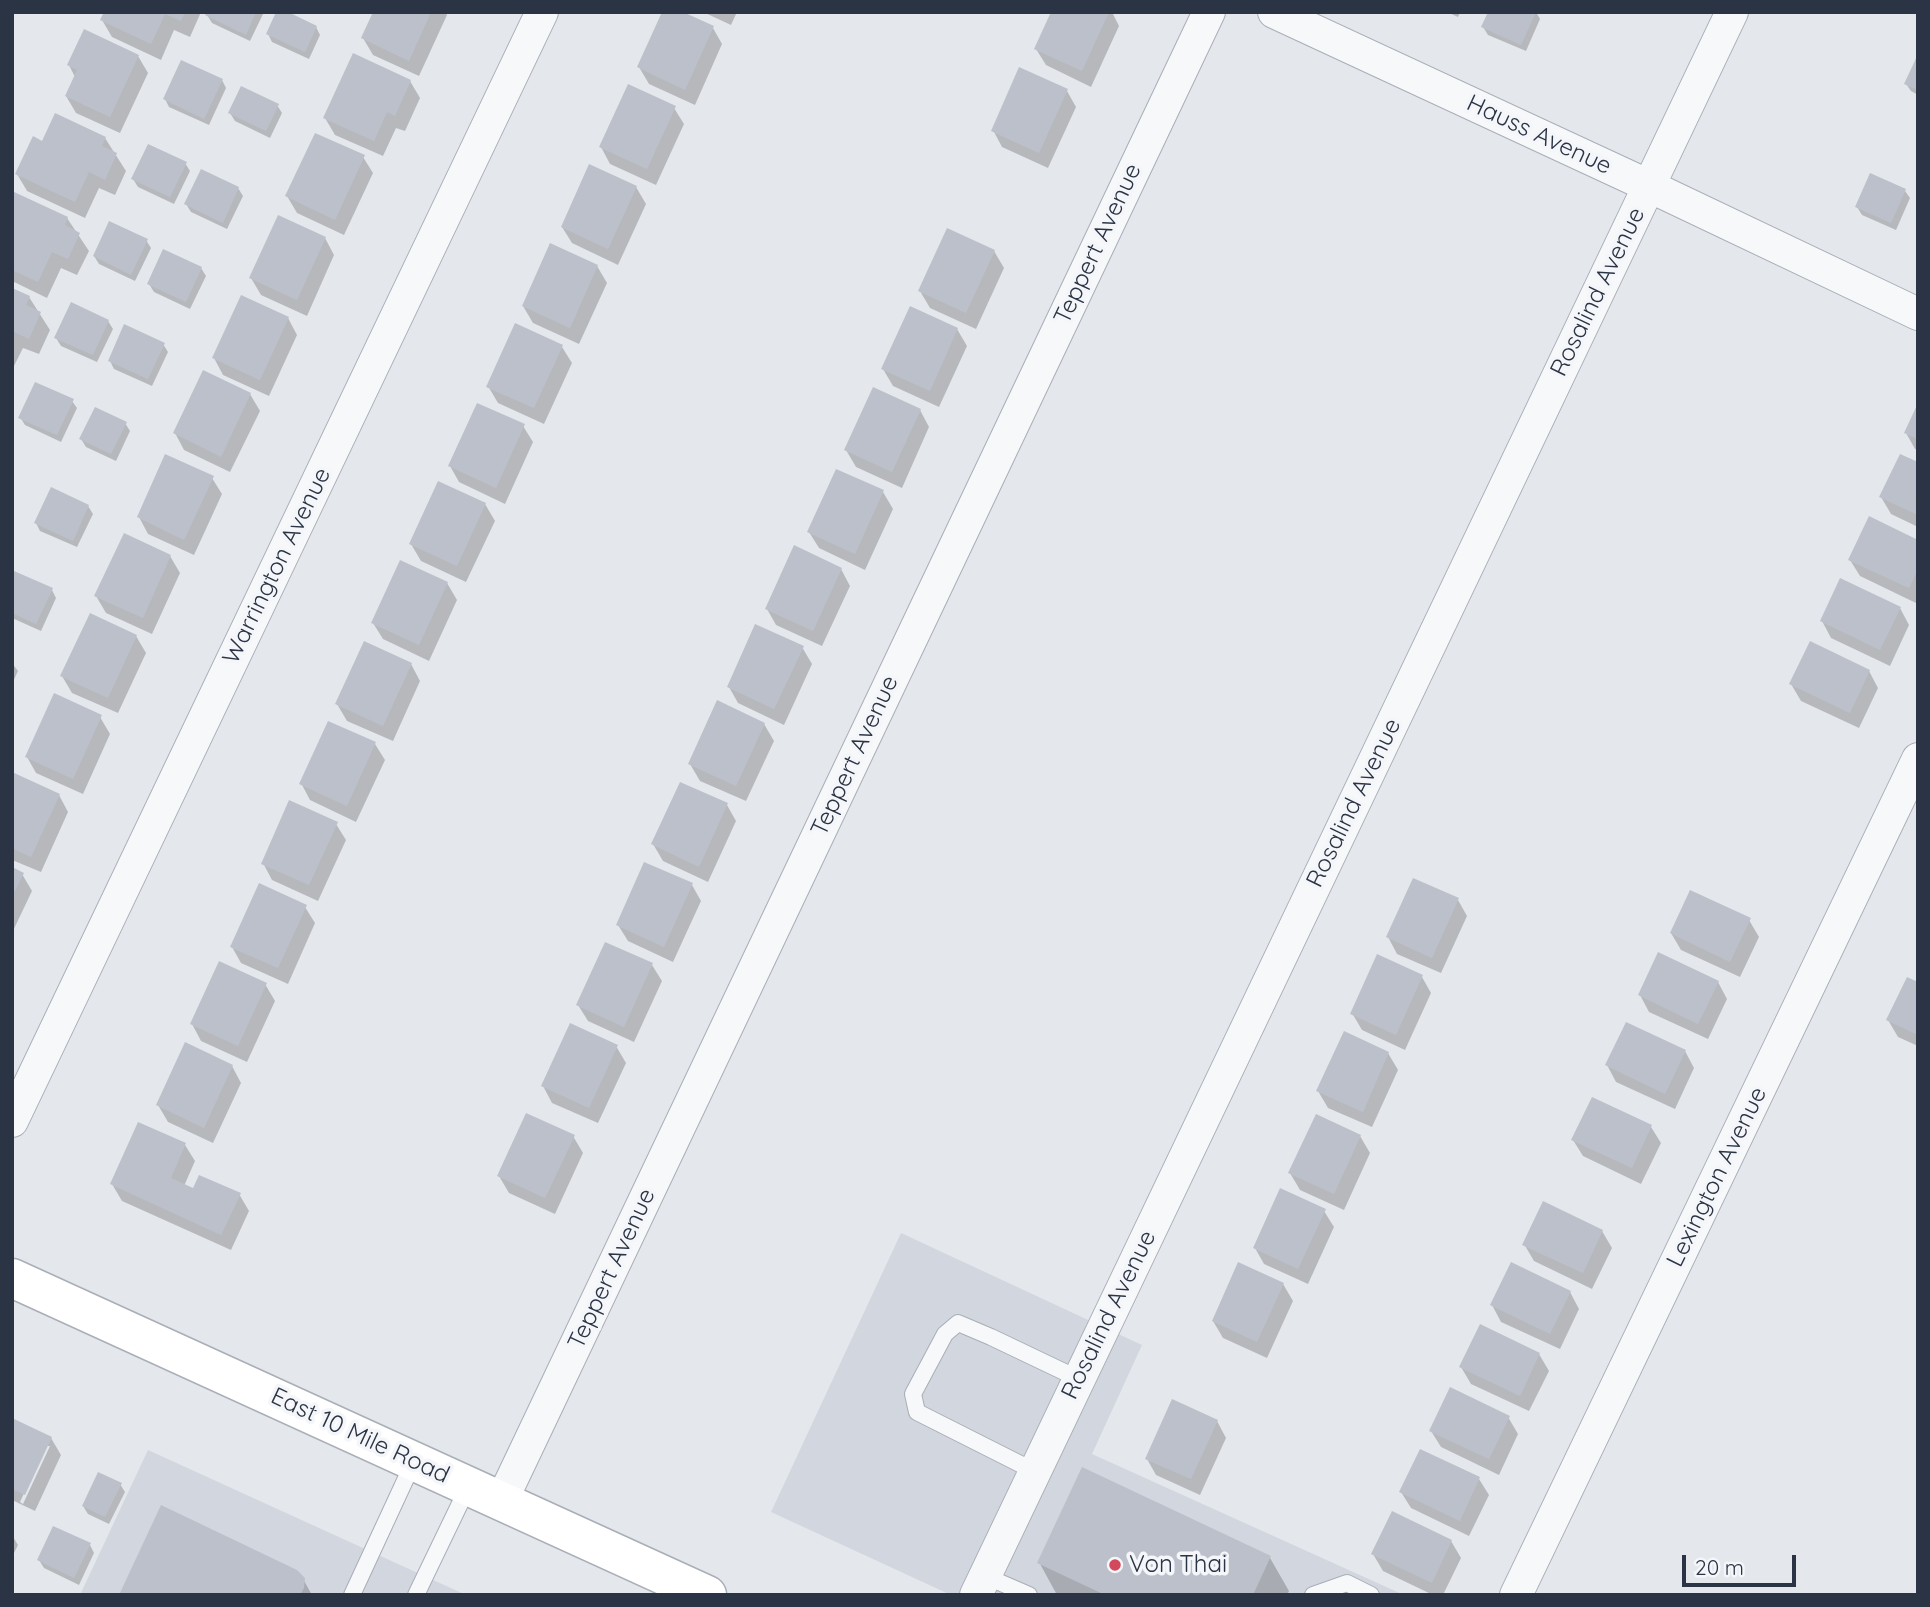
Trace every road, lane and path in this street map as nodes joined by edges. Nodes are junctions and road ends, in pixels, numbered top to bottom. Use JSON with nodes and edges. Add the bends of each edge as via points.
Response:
{"nodes":[{"id":1,"x":542,"y":12,"type":"edge"},
{"id":2,"x":1209,"y":12,"type":"edge"},
{"id":3,"x":1273,"y":12,"type":"edge"},
{"id":4,"x":1732,"y":12,"type":"edge"},
{"id":5,"x":1649,"y":186,"type":"junction"},
{"id":6,"x":1918,"y":314,"type":"edge"},
{"id":7,"x":1918,"y":758,"type":"edge"},
{"id":8,"x":12,"y":1121,"type":"edge"},
{"id":9,"x":12,"y":1278,"type":"edge"},
{"id":10,"x":1079,"y":1379,"type":"junction"},
{"id":11,"x":414,"y":1461,"type":"junction"},
{"id":12,"x":1034,"y":1471,"type":"junction"},
{"id":13,"x":485,"y":1493,"type":"junction"},
{"id":14,"x":980,"y":1585,"type":"edge"},
{"id":15,"x":352,"y":1595,"type":"edge"},
{"id":16,"x":416,"y":1595,"type":"edge"},
{"id":17,"x":707,"y":1595,"type":"edge"},
{"id":18,"x":1028,"y":1595,"type":"edge"},
{"id":19,"x":1313,"y":1595,"type":"edge"},
{"id":20,"x":1371,"y":1595,"type":"edge"},
{"id":21,"x":1516,"y":1595,"type":"edge"}],
"edges":[{"from":1,"to":8,"type":"street","name":"Warrington Avenue"},
{"from":2,"to":13,"type":"street","name":"Teppert Avenue"},
{"from":3,"to":5,"type":"street","name":"Hauss Avenue"},
{"from":4,"to":5,"type":"street","name":"Rosalind Avenue"},
{"from":5,"to":6,"type":"street","name":"Hauss Avenue"},
{"from":5,"to":10,"type":"street","name":"Rosalind Avenue"},
{"from":7,"to":21,"type":"street","name":"Lexington Avenue"},
{"from":9,"to":11,"type":"main road","name":"East 10 Mile Road"},
{"from":10,"to":12,"type":"street","name":"Rosalind Avenue"},
{"from":10,"to":12,"type":"lane","via":[[958,1323],[945,1334],[913,1394],[917,1412]]},
{"from":11,"to":13,"type":"main road","name":"East 10 Mile Road"},
{"from":11,"to":15,"type":"lane"},
{"from":12,"to":14,"type":"street","name":"Rosalind Avenue"},
{"from":13,"to":16,"type":"lane"},
{"from":13,"to":17,"type":"main road","name":"East 10 Mile Road"},
{"from":14,"to":18,"type":"lane"},
{"from":19,"to":20,"type":"lane","via":[[1347,1583]]}]}
